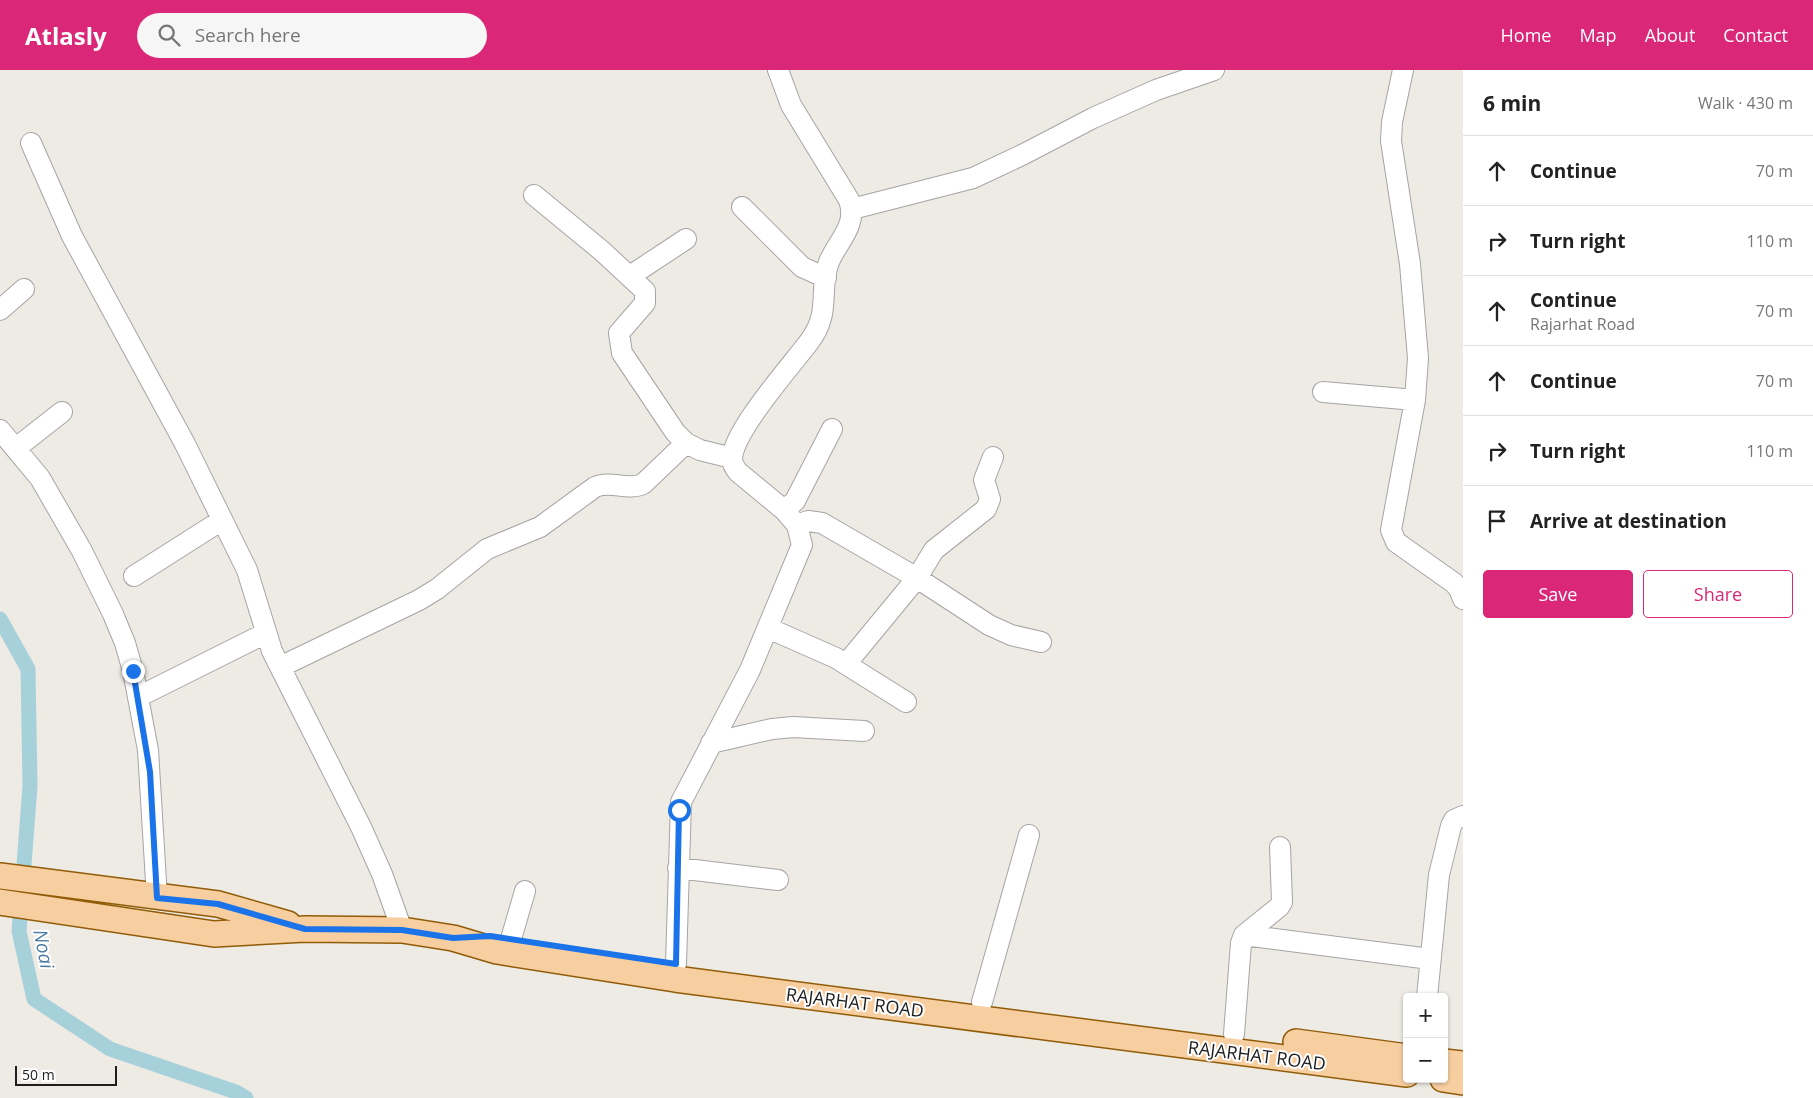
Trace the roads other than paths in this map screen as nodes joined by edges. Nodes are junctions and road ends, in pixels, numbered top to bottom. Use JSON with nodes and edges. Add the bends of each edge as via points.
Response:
{"nodes":[{"id":1,"x":1214,"y":70,"type":"edge"},
{"id":2,"x":1403,"y":70,"type":"edge"},
{"id":3,"x":776,"y":72,"type":"edge"},
{"id":4,"x":31,"y":143,"type":"dead end"},
{"id":5,"x":534,"y":195,"type":"dead end"},
{"id":6,"x":742,"y":207,"type":"dead end"},
{"id":7,"x":852,"y":209,"type":"junction"},
{"id":8,"x":686,"y":239,"type":"dead end"},
{"id":9,"x":630,"y":276,"type":"junction"},
{"id":10,"x":826,"y":278,"type":"junction"},
{"id":11,"x":24,"y":288,"type":"dead end"},
{"id":12,"x":0,"y":310,"type":"edge"},
{"id":13,"x":1323,"y":392,"type":"dead end"},
{"id":14,"x":1415,"y":400,"type":"junction"},
{"id":15,"x":62,"y":412,"type":"dead end"},
{"id":16,"x":0,"y":430,"type":"edge"},
{"id":17,"x":832,"y":430,"type":"dead end"},
{"id":18,"x":686,"y":443,"type":"junction"},
{"id":19,"x":16,"y":448,"type":"junction"},
{"id":20,"x":993,"y":457,"type":"dead end"},
{"id":21,"x":732,"y":458,"type":"junction"},
{"id":22,"x":784,"y":510,"type":"junction"},
{"id":23,"x":222,"y":520,"type":"junction"},
{"id":24,"x":798,"y":524,"type":"junction"},
{"id":25,"x":134,"y":576,"type":"dead end"},
{"id":26,"x":917,"y":578,"type":"junction"},
{"id":27,"x":1463,"y":599,"type":"edge"},
{"id":28,"x":768,"y":628,"type":"junction"},
{"id":29,"x":266,"y":633,"type":"junction"},
{"id":30,"x":1041,"y":642,"type":"dead end"},
{"id":31,"x":846,"y":664,"type":"junction"},
{"id":32,"x":280,"y":666,"type":"junction"},
{"id":33,"x":138,"y":698,"type":"junction"},
{"id":34,"x":906,"y":702,"type":"dead end"},
{"id":35,"x":864,"y":731,"type":"dead end"},
{"id":36,"x":711,"y":743,"type":"junction"},
{"id":37,"x":1463,"y":816,"type":"edge"},
{"id":38,"x":1029,"y":835,"type":"dead end"},
{"id":39,"x":1280,"y":847,"type":"dead end"},
{"id":40,"x":678,"y":868,"type":"junction"},
{"id":41,"x":0,"y":876,"type":"edge"},
{"id":42,"x":778,"y":880,"type":"dead end"},
{"id":43,"x":525,"y":891,"type":"dead end"},
{"id":44,"x":145,"y":896,"type":"junction"},
{"id":45,"x":0,"y":902,"type":"edge"},
{"id":46,"x":305,"y":929,"type":"junction"},
{"id":47,"x":402,"y":930,"type":"junction"},
{"id":48,"x":1244,"y":936,"type":"junction"},
{"id":49,"x":453,"y":938,"type":"junction"},
{"id":50,"x":512,"y":939,"type":"junction"},
{"id":51,"x":1430,"y":959,"type":"junction"},
{"id":52,"x":676,"y":964,"type":"junction"},
{"id":53,"x":1427,"y":993,"type":"edge"},
{"id":54,"x":982,"y":1002,"type":"junction"},
{"id":55,"x":1234,"y":1034,"type":"junction"},
{"id":56,"x":1403,"y":1056,"type":"edge"},
{"id":57,"x":1448,"y":1062,"type":"edge"},
{"id":58,"x":1463,"y":1064,"type":"edge"},
{"id":59,"x":1403,"y":1073,"type":"edge"},
{"id":60,"x":1448,"y":1080,"type":"edge"},
{"id":61,"x":1463,"y":1082,"type":"edge"}],
"edges":[{"from":1,"to":7,"type":"street","via":[[1156,90],[1093,118],[973,178]]},
{"from":2,"to":14,"type":"street","via":[[1391,142],[1410,264],[1418,358]]},
{"from":3,"to":7,"type":"street"},
{"from":4,"to":23,"type":"street","via":[[72,236],[185,444]]},
{"from":5,"to":9,"type":"street"},
{"from":6,"to":10,"type":"street","via":[[802,267]]},
{"from":7,"to":10,"type":"street","via":[[848,232],[831,258]]},
{"from":8,"to":9,"type":"street"},
{"from":9,"to":18,"type":"street","via":[[645,290],[646,299],[619,333],[622,353],[675,432]]},
{"from":10,"to":21,"type":"street","via":[[825,306],[816,332],[753,414]]},
{"from":11,"to":12,"type":"street"},
{"from":13,"to":14,"type":"street"},
{"from":14,"to":27,"type":"street","via":[[1392,537],[1454,583]]},
{"from":15,"to":19,"type":"street"},
{"from":16,"to":19,"type":"street"},
{"from":17,"to":22,"type":"street","via":[[795,501]]},
{"from":18,"to":21,"type":"street"},
{"from":18,"to":32,"type":"street","via":[[636,488],[603,484],[595,487],[540,527],[487,549],[419,600]]},
{"from":19,"to":33,"type":"street","via":[[40,478],[113,614],[133,671]]},
{"from":20,"to":26,"type":"street","via":[[984,480],[990,504],[934,550]]},
{"from":21,"to":22,"type":"street","via":[[738,472]]},
{"from":22,"to":24,"type":"street"},
{"from":23,"to":25,"type":"street"},
{"from":23,"to":29,"type":"street","via":[[252,582]]},
{"from":24,"to":26,"type":"street","via":[[808,521],[822,523]]},
{"from":24,"to":28,"type":"street","via":[[801,553]]},
{"from":26,"to":30,"type":"street","via":[[1001,631]]},
{"from":26,"to":31,"type":"street"},
{"from":28,"to":31,"type":"street"},
{"from":28,"to":36,"type":"street","via":[[750,670]]},
{"from":29,"to":32,"type":"street"},
{"from":29,"to":33,"type":"street"},
{"from":31,"to":34,"type":"street"},
{"from":32,"to":47,"type":"street","via":[[361,827]]},
{"from":33,"to":44,"type":"street","via":[[150,772]]},
{"from":35,"to":36,"type":"street","via":[[786,728]]},
{"from":36,"to":40,"type":"street","via":[[681,802]]},
{"from":37,"to":51,"type":"street","via":[[1454,820],[1451,826],[1439,875]]},
{"from":38,"to":54,"type":"street"},
{"from":39,"to":48,"type":"street","via":[[1282,902]]},
{"from":40,"to":42,"type":"street"},
{"from":40,"to":52,"type":"street"},
{"from":41,"to":44,"type":"main road"},
{"from":43,"to":50,"type":"street"},
{"from":44,"to":46,"type":"main road","via":[[218,904]]},
{"from":45,"to":46,"type":"main road","via":[[214,934]]},
{"from":46,"to":47,"type":"main road","name":"RAJARHAT ROAD"},
{"from":47,"to":49,"type":"main road","name":"RAJARHAT ROAD"},
{"from":48,"to":51,"type":"street"},
{"from":48,"to":55,"type":"street","via":[[1240,950]]},
{"from":49,"to":50,"type":"main road","via":[[490,936]]},
{"from":49,"to":59,"type":"main road","name":"RAJARHAT ROAD","via":[[497,951],[675,979]]},
{"from":50,"to":52,"type":"main road"},
{"from":51,"to":53,"type":"street"},
{"from":52,"to":54,"type":"main road"},
{"from":54,"to":55,"type":"main road"},
{"from":55,"to":56,"type":"main road"},
{"from":57,"to":58,"type":"main road"},
{"from":60,"to":61,"type":"main road"}]}
